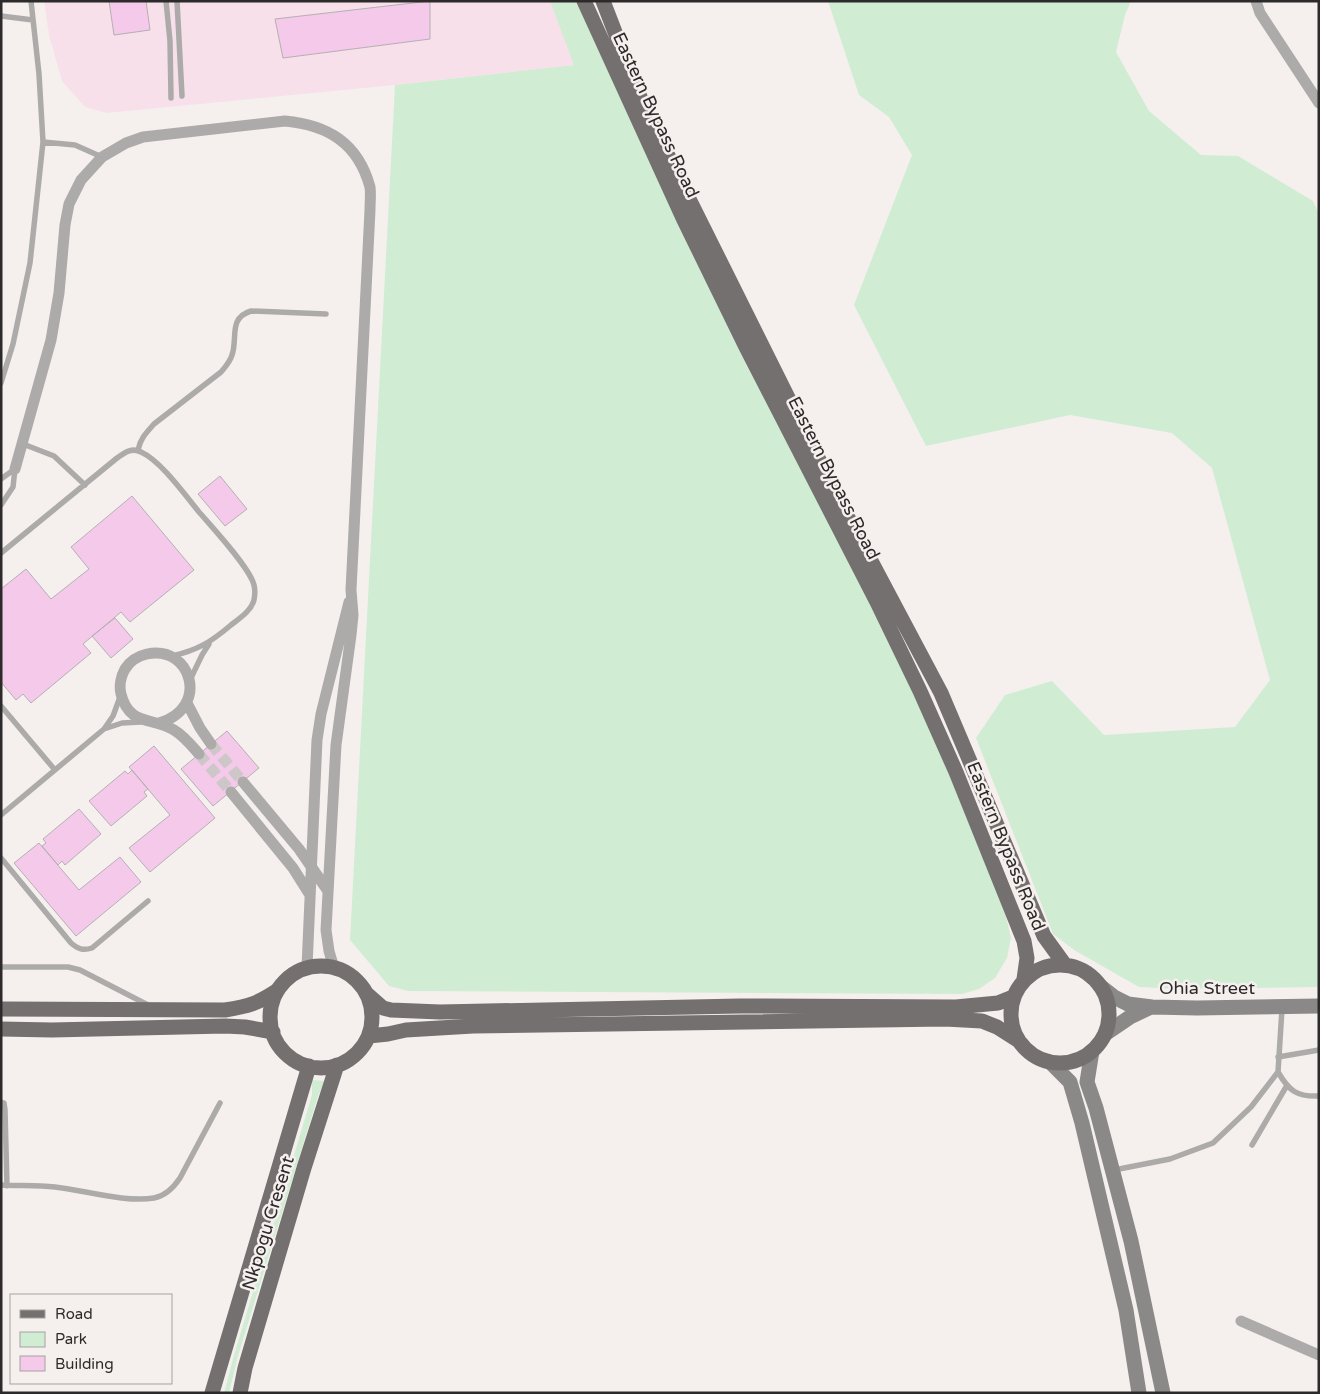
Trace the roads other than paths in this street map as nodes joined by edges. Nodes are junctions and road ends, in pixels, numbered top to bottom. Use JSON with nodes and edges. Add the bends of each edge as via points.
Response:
{"nodes":[{"id":1,"x":31,"y":1,"type":"edge"},
{"id":2,"x":166,"y":1,"type":"edge"},
{"id":3,"x":177,"y":1,"type":"edge"},
{"id":4,"x":584,"y":1,"type":"edge"},
{"id":5,"x":603,"y":1,"type":"edge"},
{"id":6,"x":1256,"y":1,"type":"edge"},
{"id":7,"x":1,"y":16,"type":"edge"},
{"id":8,"x":33,"y":20,"type":"junction"},
{"id":9,"x":182,"y":96,"type":"dead end"},
{"id":10,"x":171,"y":98,"type":"dead end"},
{"id":11,"x":1319,"y":103,"type":"edge"},
{"id":12,"x":43,"y":142,"type":"junction"},
{"id":13,"x":102,"y":157,"type":"junction"},
{"id":14,"x":326,"y":314,"type":"dead end"},
{"id":15,"x":1,"y":383,"type":"edge"},
{"id":16,"x":23,"y":444,"type":"junction"},
{"id":17,"x":138,"y":450,"type":"junction"},
{"id":18,"x":15,"y":469,"type":"junction"},
{"id":19,"x":1,"y":479,"type":"edge"},
{"id":20,"x":85,"y":484,"type":"junction"},
{"id":21,"x":1,"y":505,"type":"edge"},
{"id":22,"x":1,"y":553,"type":"edge"},
{"id":23,"x":352,"y":590,"type":"junction"},
{"id":24,"x":210,"y":642,"type":"junction"},
{"id":25,"x":170,"y":656,"type":"junction"},
{"id":26,"x":190,"y":681,"type":"junction"},
{"id":27,"x":121,"y":693,"type":"junction"},
{"id":28,"x":188,"y":703,"type":"junction"},
{"id":29,"x":1,"y":706,"type":"edge"},
{"id":30,"x":153,"y":722,"type":"junction"},
{"id":31,"x":104,"y":729,"type":"junction"},
{"id":32,"x":211,"y":744,"type":"tunnel mouth"},
{"id":33,"x":199,"y":754,"type":"tunnel mouth"},
{"id":34,"x":55,"y":770,"type":"junction"},
{"id":35,"x":243,"y":782,"type":"tunnel mouth"},
{"id":36,"x":230,"y":792,"type":"tunnel mouth"},
{"id":37,"x":1,"y":816,"type":"edge"},
{"id":38,"x":1,"y":858,"type":"edge"},
{"id":39,"x":312,"y":864,"type":"junction"},
{"id":40,"x":328,"y":891,"type":"junction"},
{"id":41,"x":310,"y":896,"type":"junction"},
{"id":42,"x":148,"y":901,"type":"dead end"},
{"id":43,"x":1065,"y":965,"type":"junction"},
{"id":44,"x":1,"y":967,"type":"edge"},
{"id":45,"x":307,"y":967,"type":"junction"},
{"id":46,"x":334,"y":968,"type":"junction"},
{"id":47,"x":1024,"y":979,"type":"junction"},
{"id":48,"x":1100,"y":986,"type":"junction"},
{"id":49,"x":278,"y":990,"type":"junction"},
{"id":50,"x":366,"y":993,"type":"junction"},
{"id":51,"x":1013,"y":997,"type":"junction"},
{"id":52,"x":1319,"y":1006,"type":"edge"},
{"id":53,"x":1152,"y":1007,"type":"junction"},
{"id":54,"x":1282,"y":1007,"type":"junction"},
{"id":55,"x":1,"y":1008,"type":"edge"},
{"id":56,"x":156,"y":1010,"type":"junction"},
{"id":57,"x":1,"y":1029,"type":"edge"},
{"id":58,"x":273,"y":1032,"type":"junction"},
{"id":59,"x":1105,"y":1034,"type":"junction"},
{"id":60,"x":369,"y":1036,"type":"junction"},
{"id":61,"x":1019,"y":1042,"type":"junction"},
{"id":62,"x":1319,"y":1050,"type":"edge"},
{"id":63,"x":1092,"y":1051,"type":"junction"},
{"id":64,"x":1278,"y":1057,"type":"junction"},
{"id":65,"x":1050,"y":1062,"type":"junction"},
{"id":66,"x":338,"y":1065,"type":"junction"},
{"id":67,"x":309,"y":1066,"type":"junction"},
{"id":68,"x":1278,"y":1072,"type":"junction"},
{"id":69,"x":1286,"y":1087,"type":"junction"},
{"id":70,"x":1319,"y":1096,"type":"edge"},
{"id":71,"x":1,"y":1102,"type":"edge"},
{"id":72,"x":220,"y":1103,"type":"dead end"},
{"id":73,"x":1252,"y":1145,"type":"dead end"},
{"id":74,"x":1112,"y":1170,"type":"junction"},
{"id":75,"x":4,"y":1186,"type":"edge"},
{"id":76,"x":1145,"y":1304,"type":"junction"},
{"id":77,"x":1126,"y":1310,"type":"junction"},
{"id":78,"x":1241,"y":1321,"type":"dead end"},
{"id":79,"x":1319,"y":1355,"type":"edge"},
{"id":80,"x":212,"y":1393,"type":"edge"},
{"id":81,"x":240,"y":1393,"type":"edge"},
{"id":82,"x":1139,"y":1393,"type":"edge"},
{"id":83,"x":1163,"y":1393,"type":"edge"}],
"edges":[{"from":1,"to":8,"type":"lane"},
{"from":2,"to":10,"type":"lane"},
{"from":3,"to":9,"type":"lane"},
{"from":4,"to":47,"type":"main road","name":"Eastern Bypass Road","via":[[683,218],[920,691],[1024,941],[1027,958]]},
{"from":5,"to":43,"type":"main road","name":"Eastern Bypass Road","via":[[642,102],[836,494],[941,693],[1044,936]]},
{"from":6,"to":11,"type":"street"},
{"from":7,"to":8,"type":"lane"},
{"from":8,"to":12,"type":"lane"},
{"from":12,"to":13,"type":"lane","via":[[75,145]]},
{"from":12,"to":15,"type":"lane","via":[[26,281]]},
{"from":13,"to":16,"type":"street","via":[[81,180],[69,204],[51,340]]},
{"from":13,"to":23,"type":"street","via":[[142,136],[285,121],[321,128],[340,138],[363,169],[370,188],[370,210]]},
{"from":14,"to":17,"type":"lane","via":[[243,313],[238,319],[228,364],[154,424],[144,434]]},
{"from":16,"to":18,"type":"street"},
{"from":16,"to":20,"type":"lane","via":[[54,456]]},
{"from":17,"to":20,"type":"lane","via":[[125,453]]},
{"from":17,"to":24,"type":"lane","via":[[151,458],[175,484],[238,560],[254,585],[251,607]]},
{"from":18,"to":19,"type":"lane"},
{"from":18,"to":21,"type":"lane","via":[[12,487]]},
{"from":20,"to":22,"type":"lane"},
{"from":23,"to":39,"type":"street","via":[[317,740]]},
{"from":23,"to":40,"type":"street","via":[[352,622],[336,745]]},
{"from":24,"to":25,"type":"lane"},
{"from":24,"to":26,"type":"lane"},
{"from":25,"to":26,"type":"street","via":[[184,668]]},
{"from":25,"to":27,"type":"street","via":[[153,652],[132,661],[121,680]]},
{"from":26,"to":28,"type":"street"},
{"from":27,"to":30,"type":"street","via":[[129,711],[137,718]]},
{"from":27,"to":31,"type":"lane","via":[[118,706]]},
{"from":28,"to":30,"type":"street","via":[[171,720]]},
{"from":28,"to":32,"type":"street"},
{"from":29,"to":34,"type":"lane"},
{"from":30,"to":31,"type":"lane","via":[[122,723]]},
{"from":30,"to":33,"type":"street","via":[[175,731]]},
{"from":31,"to":34,"type":"lane"},
{"from":34,"to":37,"type":"lane"},
{"from":35,"to":39,"type":"street"},
{"from":36,"to":41,"type":"street","via":[[293,868]]},
{"from":38,"to":42,"type":"lane","via":[[76,948],[92,948]]},
{"from":39,"to":40,"type":"street"},
{"from":39,"to":41,"type":"street"},
{"from":40,"to":46,"type":"street","via":[[326,930]]},
{"from":41,"to":45,"type":"street"},
{"from":43,"to":47,"type":"main road","via":[[1040,968]]},
{"from":43,"to":48,"type":"main road","via":[[1084,971]]},
{"from":44,"to":56,"type":"lane","via":[[68,967],[80,970]]},
{"from":45,"to":46,"type":"main road"},
{"from":45,"to":49,"type":"main road","via":[[291,976]]},
{"from":46,"to":50,"type":"main road","via":[[354,978]]},
{"from":47,"to":51,"type":"main road"},
{"from":48,"to":53,"type":"street","name":"Ohia Street","via":[[1128,1004]]},
{"from":48,"to":59,"type":"main road","via":[[1108,1006]]},
{"from":49,"to":56,"type":"main road","via":[[248,1006],[225,1010]]},
{"from":49,"to":58,"type":"main road","via":[[270,1015]]},
{"from":50,"to":51,"type":"main road","via":[[391,1010],[440,1012],[740,1006],[956,1006],[998,1003]]},
{"from":50,"to":60,"type":"main road","via":[[372,1014]]},
{"from":51,"to":61,"type":"main road","via":[[1011,1020]]},
{"from":52,"to":54,"type":"street","name":"Ohia Street"},
{"from":53,"to":54,"type":"street","name":"Ohia Street"},
{"from":53,"to":59,"type":"street"},
{"from":54,"to":64,"type":"lane"},
{"from":55,"to":56,"type":"main road"},
{"from":57,"to":58,"type":"main road","via":[[225,1026]]},
{"from":58,"to":67,"type":"main road","via":[[282,1050]]},
{"from":59,"to":63,"type":"main road"},
{"from":60,"to":61,"type":"main road","via":[[455,1027],[945,1019],[982,1021]]},
{"from":60,"to":66,"type":"main road","via":[[356,1054]]},
{"from":61,"to":65,"type":"main road"},
{"from":62,"to":64,"type":"lane"},
{"from":63,"to":65,"type":"main road","via":[[1072,1061]]},
{"from":63,"to":74,"type":"street","via":[[1087,1082]]},
{"from":64,"to":68,"type":"lane"},
{"from":65,"to":77,"type":"street","via":[[1070,1082]]},
{"from":66,"to":67,"type":"main road"},
{"from":66,"to":81,"type":"main road","name":"Nkpogu Cresent","via":[[304,1168]]},
{"from":67,"to":80,"type":"main road","name":"Nkpogu Cresent"},
{"from":68,"to":69,"type":"lane"},
{"from":68,"to":74,"type":"lane","via":[[1251,1107],[1213,1143],[1170,1159]]},
{"from":69,"to":70,"type":"lane","via":[[1308,1096]]},
{"from":69,"to":73,"type":"lane"},
{"from":71,"to":75,"type":"lane","via":[[5,1110]]},
{"from":72,"to":75,"type":"lane","via":[[180,1178],[160,1196],[131,1198],[55,1187]]},
{"from":74,"to":76,"type":"street"},
{"from":76,"to":77,"type":"street"},
{"from":76,"to":83,"type":"street"},
{"from":77,"to":82,"type":"street"},
{"from":78,"to":79,"type":"street"}]}
